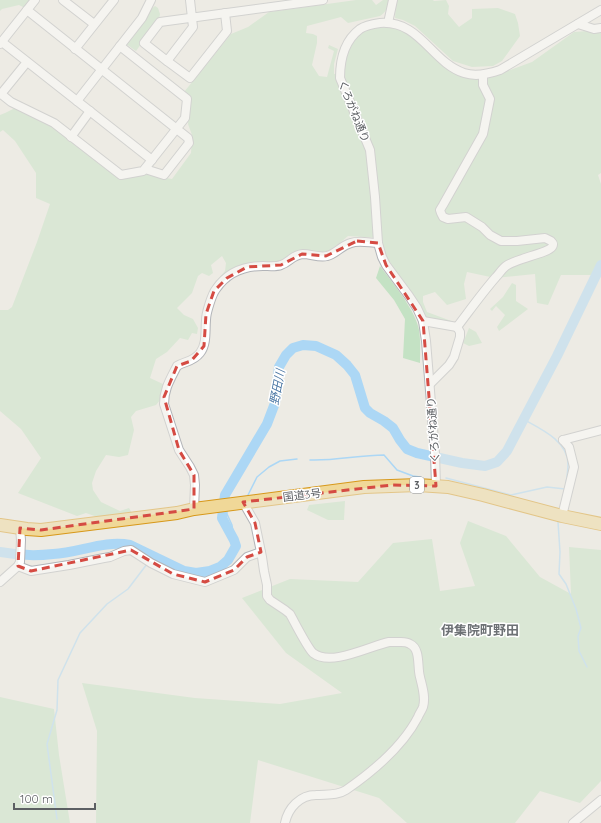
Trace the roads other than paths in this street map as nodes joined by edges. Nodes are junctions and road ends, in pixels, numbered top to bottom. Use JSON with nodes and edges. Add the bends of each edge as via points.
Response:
{"nodes":[{"id":1,"x":35,"y":0,"type":"edge"},
{"id":2,"x":63,"y":0,"type":"edge"},
{"id":3,"x":114,"y":0,"type":"edge"},
{"id":4,"x":151,"y":0,"type":"edge"},
{"id":5,"x":190,"y":0,"type":"edge"},
{"id":6,"x":323,"y":0,"type":"edge"},
{"id":7,"x":393,"y":0,"type":"edge"},
{"id":8,"x":277,"y":3,"type":"edge"},
{"id":9,"x":27,"y":10,"type":"junction"},
{"id":10,"x":601,"y":10,"type":"edge"},
{"id":11,"x":225,"y":13,"type":"junction"},
{"id":12,"x":192,"y":18,"type":"junction"},
{"id":13,"x":388,"y":23,"type":"junction"},
{"id":14,"x":94,"y":24,"type":"junction"},
{"id":15,"x":578,"y":24,"type":"junction"},
{"id":16,"x":601,"y":28,"type":"edge"},
{"id":17,"x":1,"y":43,"type":"edge"},
{"id":18,"x":120,"y":46,"type":"junction"},
{"id":19,"x":75,"y":49,"type":"junction"},
{"id":20,"x":167,"y":61,"type":"junction"},
{"id":21,"x":27,"y":62,"type":"junction"},
{"id":22,"x":102,"y":70,"type":"junction"},
{"id":23,"x":483,"y":75,"type":"junction"},
{"id":24,"x":0,"y":94,"type":"edge"},
{"id":25,"x":77,"y":101,"type":"junction"},
{"id":26,"x":90,"y":111,"type":"junction"},
{"id":27,"x":176,"y":128,"type":"junction"},
{"id":28,"x":72,"y":137,"type":"junction"},
{"id":29,"x":152,"y":160,"type":"junction"},
{"id":30,"x":145,"y":169,"type":"junction"},
{"id":31,"x":378,"y":243,"type":"junction"},
{"id":32,"x":423,"y":321,"type":"junction"},
{"id":33,"x":458,"y":327,"type":"junction"},
{"id":34,"x":430,"y":384,"type":"junction"},
{"id":35,"x":601,"y":430,"type":"edge"},
{"id":36,"x":436,"y":486,"type":"junction"},
{"id":37,"x":243,"y":502,"type":"junction"},
{"id":38,"x":194,"y":508,"type":"junction"},
{"id":39,"x":562,"y":516,"type":"junction"},
{"id":40,"x":0,"y":524,"type":"edge"},
{"id":41,"x":601,"y":524,"type":"edge"},
{"id":42,"x":21,"y":534,"type":"junction"},
{"id":43,"x":261,"y":552,"type":"junction"},
{"id":44,"x":19,"y":564,"type":"junction"},
{"id":45,"x":0,"y":582,"type":"edge"},
{"id":46,"x":601,"y":800,"type":"edge"},
{"id":47,"x":285,"y":823,"type":"edge"},
{"id":48,"x":573,"y":823,"type":"edge"}],
"edges":[{"from":1,"to":9,"type":"street"},
{"from":2,"to":14,"type":"street"},
{"from":3,"to":14,"type":"street"},
{"from":4,"to":18,"type":"street","via":[[142,18]]},
{"from":5,"to":12,"type":"street"},
{"from":6,"to":8,"type":"street"},
{"from":7,"to":13,"type":"street"},
{"from":8,"to":11,"type":"street"},
{"from":9,"to":17,"type":"street"},
{"from":9,"to":19,"type":"street"},
{"from":10,"to":15,"type":"street","name":"くろがね通り"},
{"from":11,"to":12,"type":"street"},
{"from":11,"to":20,"type":"street","via":[[227,30],[190,78]]},
{"from":12,"to":20,"type":"street","via":[[193,27]]},
{"from":12,"to":20,"type":"street","via":[[160,22],[144,43]]},
{"from":13,"to":23,"type":"street","name":"くろがね通り","via":[[408,29],[456,70]]},
{"from":13,"to":31,"type":"street","name":"くろがね通り","via":[[371,24],[358,31],[347,43],[340,67],[340,78],[370,150]]},
{"from":14,"to":19,"type":"street"},
{"from":15,"to":16,"type":"street","via":[[594,29]]},
{"from":15,"to":23,"type":"street","name":"くろがね通り","via":[[500,70]]},
{"from":17,"to":21,"type":"street"},
{"from":18,"to":22,"type":"street"},
{"from":18,"to":27,"type":"street","via":[[187,100],[185,118]]},
{"from":19,"to":22,"type":"street"},
{"from":21,"to":24,"type":"street"},
{"from":21,"to":25,"type":"street"},
{"from":22,"to":25,"type":"street"},
{"from":22,"to":27,"type":"street"},
{"from":23,"to":33,"type":"street","via":[[483,85],[490,99],[483,134],[440,213],[448,219],[466,217],[500,241],[545,238],[553,244],[549,249],[506,266]]},
{"from":24,"to":28,"type":"street","via":[[54,123]]},
{"from":25,"to":26,"type":"street"},
{"from":26,"to":28,"type":"street"},
{"from":26,"to":29,"type":"street"},
{"from":27,"to":29,"type":"street"},
{"from":27,"to":30,"type":"street","via":[[188,138],[189,143],[164,175]]},
{"from":28,"to":30,"type":"street","via":[[121,176]]},
{"from":29,"to":30,"type":"street"},
{"from":31,"to":32,"type":"street","name":"くろがね通り","via":[[386,265],[417,308]]},
{"from":31,"to":38,"type":"street","via":[[358,241],[331,255],[321,257],[302,254],[281,265],[248,267],[226,278],[216,288],[206,314],[204,346],[191,361],[177,366],[167,384],[164,397],[179,450],[194,475]]},
{"from":32,"to":33,"type":"street"},
{"from":32,"to":34,"type":"street","name":"くろがね通り"},
{"from":33,"to":34,"type":"street","via":[[460,337],[454,357]]},
{"from":34,"to":36,"type":"street","name":"くろがね通り"},
{"from":35,"to":39,"type":"street","via":[[563,440],[569,447],[574,467]]},
{"from":36,"to":37,"type":"highway","name":"国道3号","number":"3","via":[[364,487]]},
{"from":36,"to":39,"type":"highway","name":"国道3号","number":"3","via":[[483,495]]},
{"from":37,"to":38,"type":"highway","name":"国道3号","number":"3"},
{"from":37,"to":43,"type":"street","via":[[256,523]]},
{"from":38,"to":42,"type":"highway","name":"国道3号","number":"3","via":[[177,513],[41,530],[27,529]]},
{"from":39,"to":41,"type":"highway","name":"国道3号","number":"3"},
{"from":40,"to":42,"type":"highway","name":"国道3号","number":"3"},
{"from":42,"to":44,"type":"street"},
{"from":43,"to":44,"type":"street","via":[[247,557],[234,570],[205,582],[173,574],[131,550],[110,557],[32,571]]},
{"from":43,"to":47,"type":"street","via":[[267,596],[290,614],[313,652],[322,657],[332,658],[390,642],[408,643],[416,650],[424,698],[423,707],[415,723],[371,771],[342,792],[314,795],[301,800],[293,805]]},
{"from":44,"to":45,"type":"street"},
{"from":46,"to":48,"type":"street"}]}
